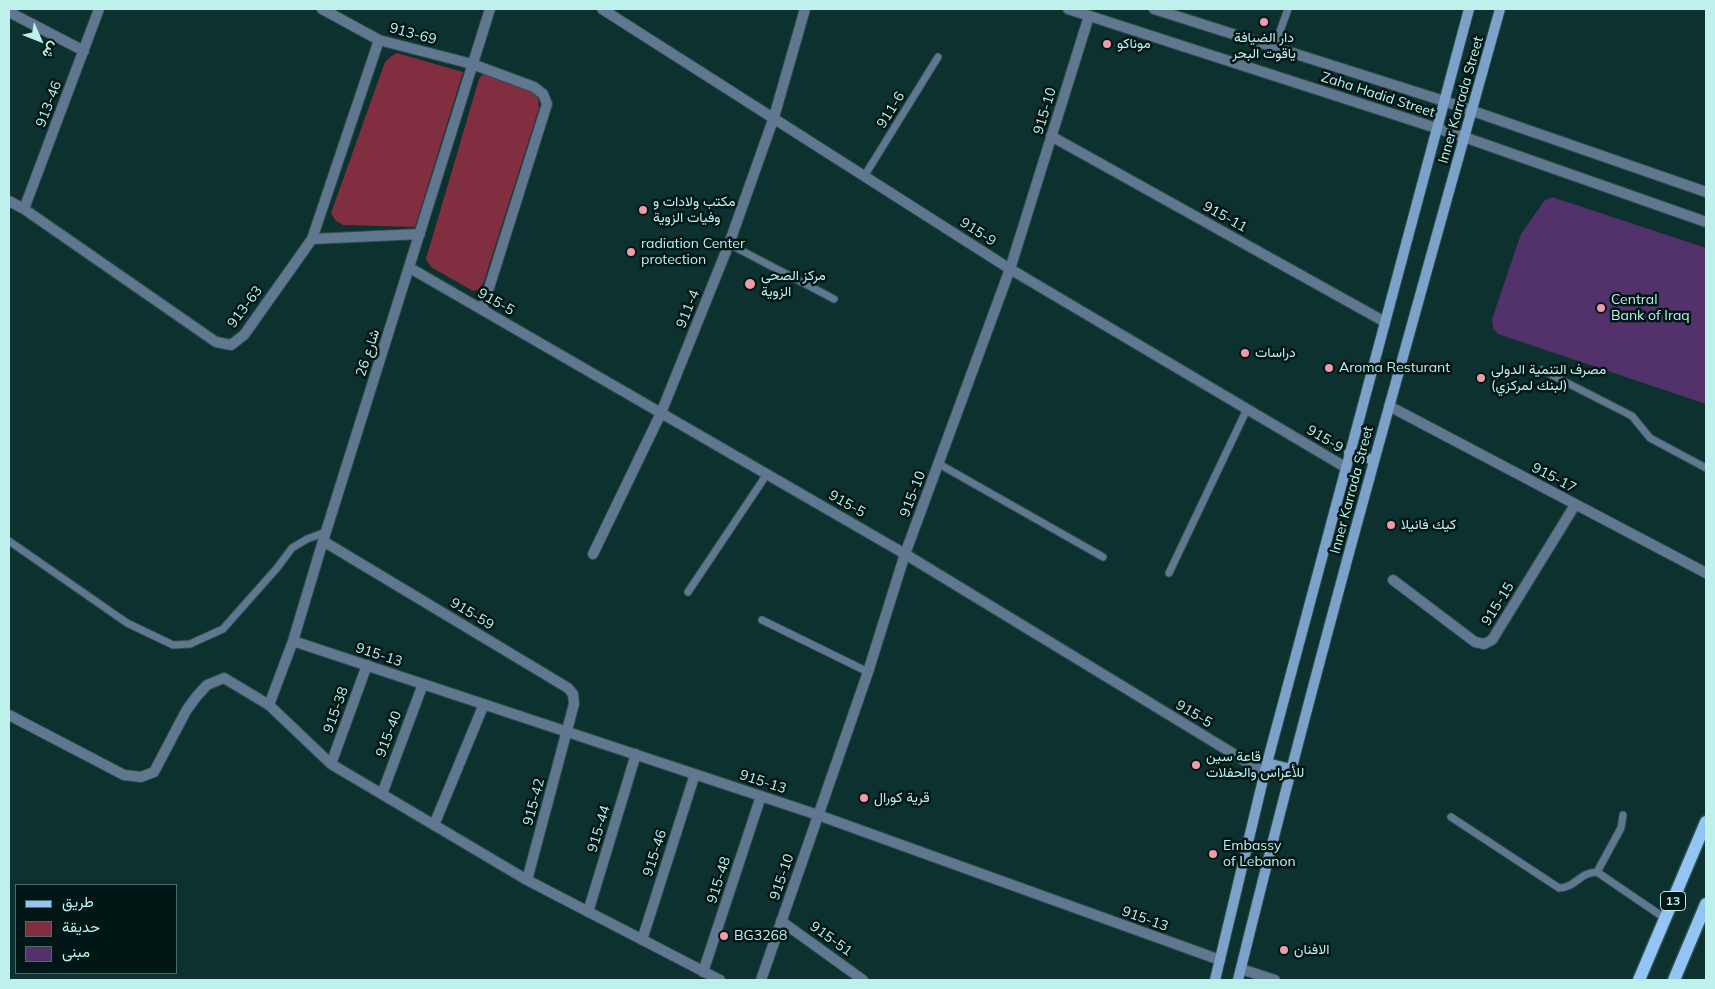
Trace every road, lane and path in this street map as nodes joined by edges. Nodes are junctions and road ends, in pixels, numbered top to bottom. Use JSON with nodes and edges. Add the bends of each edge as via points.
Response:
{"nodes":[{"id":1,"x":100,"y":9,"type":"edge"},
{"id":2,"x":322,"y":9,"type":"edge"},
{"id":3,"x":490,"y":9,"type":"edge"},
{"id":4,"x":602,"y":9,"type":"edge"},
{"id":5,"x":805,"y":9,"type":"edge"},
{"id":6,"x":1068,"y":9,"type":"edge"},
{"id":7,"x":1154,"y":9,"type":"edge"},
{"id":8,"x":1288,"y":9,"type":"edge"},
{"id":9,"x":1469,"y":9,"type":"edge"},
{"id":10,"x":1500,"y":9,"type":"edge"},
{"id":11,"x":9,"y":12,"type":"edge"},
{"id":12,"x":1091,"y":12,"type":"edge"},
{"id":13,"x":379,"y":40,"type":"junction"},
{"id":14,"x":1274,"y":48,"type":"junction"},
{"id":15,"x":84,"y":50,"type":"junction"},
{"id":16,"x":938,"y":57,"type":"dead end"},
{"id":17,"x":472,"y":64,"type":"junction"},
{"id":18,"x":1444,"y":101,"type":"junction"},
{"id":19,"x":1472,"y":110,"type":"junction"},
{"id":20,"x":774,"y":117,"type":"junction"},
{"id":21,"x":1437,"y":128,"type":"junction"},
{"id":22,"x":1051,"y":136,"type":"junction"},
{"id":23,"x":1464,"y":137,"type":"junction"},
{"id":24,"x":864,"y":175,"type":"junction"},
{"id":25,"x":1706,"y":192,"type":"edge"},
{"id":26,"x":9,"y":201,"type":"edge"},
{"id":27,"x":24,"y":209,"type":"junction"},
{"id":28,"x":1706,"y":222,"type":"edge"},
{"id":29,"x":420,"y":234,"type":"junction"},
{"id":30,"x":312,"y":239,"type":"junction"},
{"id":31,"x":729,"y":244,"type":"junction"},
{"id":32,"x":410,"y":268,"type":"junction"},
{"id":33,"x":1010,"y":269,"type":"junction"},
{"id":34,"x":834,"y":299,"type":"dead end"},
{"id":35,"x":482,"y":310,"type":"junction"},
{"id":36,"x":1385,"y":322,"type":"junction"},
{"id":37,"x":1542,"y":370,"type":"dead end"},
{"id":38,"x":1389,"y":406,"type":"junction"},
{"id":39,"x":1247,"y":409,"type":"junction"},
{"id":40,"x":661,"y":413,"type":"junction"},
{"id":41,"x":1349,"y":453,"type":"junction"},
{"id":42,"x":1374,"y":460,"type":"junction"},
{"id":43,"x":939,"y":464,"type":"junction"},
{"id":44,"x":1345,"y":468,"type":"junction"},
{"id":45,"x":1706,"y":468,"type":"edge"},
{"id":46,"x":767,"y":474,"type":"junction"},
{"id":47,"x":1575,"y":505,"type":"junction"},
{"id":48,"x":325,"y":536,"type":"junction"},
{"id":49,"x":9,"y":542,"type":"edge"},
{"id":50,"x":593,"y":554,"type":"dead end"},
{"id":51,"x":905,"y":554,"type":"junction"},
{"id":52,"x":1102,"y":557,"type":"dead end"},
{"id":53,"x":1169,"y":573,"type":"dead end"},
{"id":54,"x":1706,"y":574,"type":"edge"},
{"id":55,"x":1393,"y":580,"type":"dead end"},
{"id":56,"x":688,"y":592,"type":"dead end"},
{"id":57,"x":762,"y":620,"type":"dead end"},
{"id":58,"x":293,"y":641,"type":"junction"},
{"id":59,"x":366,"y":665,"type":"junction"},
{"id":60,"x":868,"y":672,"type":"junction"},
{"id":61,"x":423,"y":684,"type":"junction"},
{"id":62,"x":484,"y":704,"type":"junction"},
{"id":63,"x":269,"y":705,"type":"junction"},
{"id":64,"x":9,"y":715,"type":"edge"},
{"id":65,"x":567,"y":732,"type":"junction"},
{"id":66,"x":636,"y":754,"type":"junction"},
{"id":67,"x":331,"y":764,"type":"junction"},
{"id":68,"x":1266,"y":768,"type":"junction"},
{"id":69,"x":1292,"y":770,"type":"junction"},
{"id":70,"x":695,"y":774,"type":"junction"},
{"id":71,"x":382,"y":794,"type":"junction"},
{"id":72,"x":761,"y":796,"type":"junction"},
{"id":73,"x":818,"y":815,"type":"junction"},
{"id":74,"x":1623,"y":815,"type":"dead end"},
{"id":75,"x":1450,"y":816,"type":"dead end"},
{"id":76,"x":1706,"y":822,"type":"edge"},
{"id":77,"x":434,"y":825,"type":"junction"},
{"id":78,"x":1598,"y":872,"type":"junction"},
{"id":79,"x":527,"y":880,"type":"junction"},
{"id":80,"x":1706,"y":904,"type":"edge"},
{"id":81,"x":588,"y":912,"type":"junction"},
{"id":82,"x":1666,"y":918,"type":"junction"},
{"id":83,"x":782,"y":921,"type":"junction"},
{"id":84,"x":642,"y":940,"type":"junction"},
{"id":85,"x":1220,"y":960,"type":"junction"},
{"id":86,"x":1241,"y":969,"type":"junction"},
{"id":87,"x":703,"y":972,"type":"junction"},
{"id":88,"x":720,"y":980,"type":"edge"},
{"id":89,"x":761,"y":980,"type":"edge"},
{"id":90,"x":864,"y":980,"type":"edge"},
{"id":91,"x":1215,"y":980,"type":"edge"},
{"id":92,"x":1238,"y":980,"type":"edge"},
{"id":93,"x":1275,"y":980,"type":"edge"},
{"id":94,"x":1639,"y":980,"type":"edge"},
{"id":95,"x":1674,"y":980,"type":"edge"}],
"edges":[{"from":1,"to":15,"type":"street","name":"913-46"},
{"from":2,"to":13,"type":"street","name":"913-69"},
{"from":3,"to":17,"type":"street","name":"شارع 26"},
{"from":4,"to":20,"type":"street","name":"915-9"},
{"from":5,"to":20,"type":"street","name":"911-4"},
{"from":6,"to":12,"type":"street","name":"Zaha Hadid Street"},
{"from":7,"to":14,"type":"street","name":"Zaha Hadid Street"},
{"from":8,"to":14,"type":"lane"},
{"from":9,"to":18,"type":"main road","name":"Inner Karrada Street"},
{"from":10,"to":19,"type":"main road","name":"Inner Karrada Street"},
{"from":11,"to":15,"type":"street"},
{"from":12,"to":21,"type":"street","name":"Zaha Hadid Street"},
{"from":12,"to":22,"type":"street","name":"915-10"},
{"from":13,"to":17,"type":"street","name":"913-69"},
{"from":13,"to":30,"type":"street","name":"913-63"},
{"from":14,"to":18,"type":"street","name":"Zaha Hadid Street"},
{"from":15,"to":27,"type":"street","name":"913-46"},
{"from":16,"to":24,"type":"lane","name":"911-6"},
{"from":17,"to":29,"type":"street","name":"شارع 26"},
{"from":17,"to":35,"type":"street","name":"913-69","via":[[534,88],[543,94],[547,104]]},
{"from":18,"to":19,"type":"street","name":"Zaha Hadid Street"},
{"from":18,"to":21,"type":"main road","name":"Inner Karrada Street"},
{"from":19,"to":23,"type":"main road","name":"Inner Karrada Street"},
{"from":19,"to":25,"type":"street","name":"Zaha Hadid Street"},
{"from":20,"to":24,"type":"street","name":"915-9"},
{"from":20,"to":31,"type":"street","name":"911-4"},
{"from":21,"to":23,"type":"street","name":"Zaha Hadid Street"},
{"from":21,"to":36,"type":"main road","name":"Inner Karrada Street"},
{"from":22,"to":33,"type":"street","name":"915-10"},
{"from":22,"to":36,"type":"street","name":"915-11"},
{"from":23,"to":28,"type":"street","name":"Zaha Hadid Street"},
{"from":23,"to":38,"type":"main road","name":"Inner Karrada Street"},
{"from":24,"to":33,"type":"street","name":"915-9"},
{"from":26,"to":27,"type":"street","name":"913-63"},
{"from":27,"to":30,"type":"street","name":"913-63","via":[[216,342],[231,345],[244,335]]},
{"from":29,"to":30,"type":"street"},
{"from":29,"to":32,"type":"street","name":"شارع 26"},
{"from":31,"to":34,"type":"lane"},
{"from":31,"to":40,"type":"street","name":"911-4"},
{"from":32,"to":35,"type":"street","name":"915-5"},
{"from":32,"to":48,"type":"street","name":"شارع 26"},
{"from":33,"to":39,"type":"street","name":"915-9"},
{"from":33,"to":43,"type":"street","name":"915-10"},
{"from":35,"to":40,"type":"street","name":"915-5"},
{"from":36,"to":41,"type":"main road","name":"Inner Karrada Street"},
{"from":37,"to":45,"type":"lane","via":[[1632,416],[1650,438]]},
{"from":38,"to":42,"type":"main road","name":"Inner Karrada Street"},
{"from":38,"to":47,"type":"street","name":"915-17"},
{"from":39,"to":44,"type":"street","name":"915-9"},
{"from":39,"to":53,"type":"lane"},
{"from":40,"to":46,"type":"street","name":"915-5"},
{"from":40,"to":50,"type":"street","name":"911-4"},
{"from":41,"to":42,"type":"main road"},
{"from":41,"to":44,"type":"main road","name":"Inner Karrada Street"},
{"from":42,"to":69,"type":"main road","name":"Inner Karrada Street"},
{"from":43,"to":51,"type":"street","name":"915-10"},
{"from":43,"to":52,"type":"lane"},
{"from":44,"to":68,"type":"main road","name":"Inner Karrada Street"},
{"from":46,"to":51,"type":"street","name":"915-5"},
{"from":46,"to":56,"type":"lane"},
{"from":47,"to":54,"type":"street","name":"915-17"},
{"from":47,"to":55,"type":"street","name":"915-15","via":[[1492,640],[1484,644],[1475,642]]},
{"from":48,"to":49,"type":"lane","via":[[292,548],[223,629],[190,644],[173,645],[127,622]]},
{"from":48,"to":58,"type":"street","name":"شارع 26"},
{"from":48,"to":65,"type":"street","name":"915-59","via":[[568,688],[573,694],[574,704]]},
{"from":51,"to":60,"type":"street","name":"915-10"},
{"from":51,"to":68,"type":"street","name":"915-5"},
{"from":57,"to":60,"type":"lane"},
{"from":58,"to":59,"type":"street","name":"915-13"},
{"from":58,"to":63,"type":"street","name":"شارع 26"},
{"from":59,"to":61,"type":"street","name":"915-13"},
{"from":59,"to":67,"type":"street","name":"915-38"},
{"from":60,"to":73,"type":"street","name":"915-10"},
{"from":61,"to":62,"type":"street","name":"915-13"},
{"from":61,"to":71,"type":"street","name":"915-40"},
{"from":62,"to":65,"type":"street","name":"915-13"},
{"from":62,"to":77,"type":"street"},
{"from":63,"to":64,"type":"street","via":[[224,678],[207,685],[186,712],[154,772],[141,777],[124,775]]},
{"from":63,"to":67,"type":"street"},
{"from":65,"to":66,"type":"street","name":"915-13"},
{"from":65,"to":79,"type":"street","name":"915-42"},
{"from":66,"to":70,"type":"street","name":"915-13"},
{"from":66,"to":81,"type":"street","name":"915-44"},
{"from":67,"to":71,"type":"street"},
{"from":68,"to":69,"type":"main road"},
{"from":68,"to":85,"type":"main road","name":"Inner Karrada Street"},
{"from":69,"to":86,"type":"main road","name":"Inner Karrada Street"},
{"from":70,"to":72,"type":"street","name":"915-13"},
{"from":70,"to":84,"type":"street","name":"915-46"},
{"from":71,"to":77,"type":"street"},
{"from":72,"to":73,"type":"street","name":"915-13"},
{"from":72,"to":87,"type":"street","name":"915-48"},
{"from":73,"to":83,"type":"street","name":"915-10"},
{"from":73,"to":85,"type":"street","name":"915-13"},
{"from":74,"to":78,"type":"lane","via":[[1618,836]]},
{"from":75,"to":78,"type":"lane","via":[[1559,888],[1567,888],[1588,872]]},
{"from":76,"to":82,"type":"main road","number":"13"},
{"from":77,"to":79,"type":"street"},
{"from":78,"to":82,"type":"lane"},
{"from":79,"to":81,"type":"street"},
{"from":80,"to":95,"type":"main road","number":"13"},
{"from":81,"to":84,"type":"street"},
{"from":82,"to":94,"type":"main road","number":"13"},
{"from":83,"to":89,"type":"street","name":"915-10"},
{"from":83,"to":90,"type":"street","name":"915-51"},
{"from":84,"to":87,"type":"street"},
{"from":85,"to":91,"type":"main road","name":"Inner Karrada Street"},
{"from":86,"to":92,"type":"main road","name":"Inner Karrada Street"},
{"from":86,"to":93,"type":"street"},
{"from":87,"to":88,"type":"street"}]}
